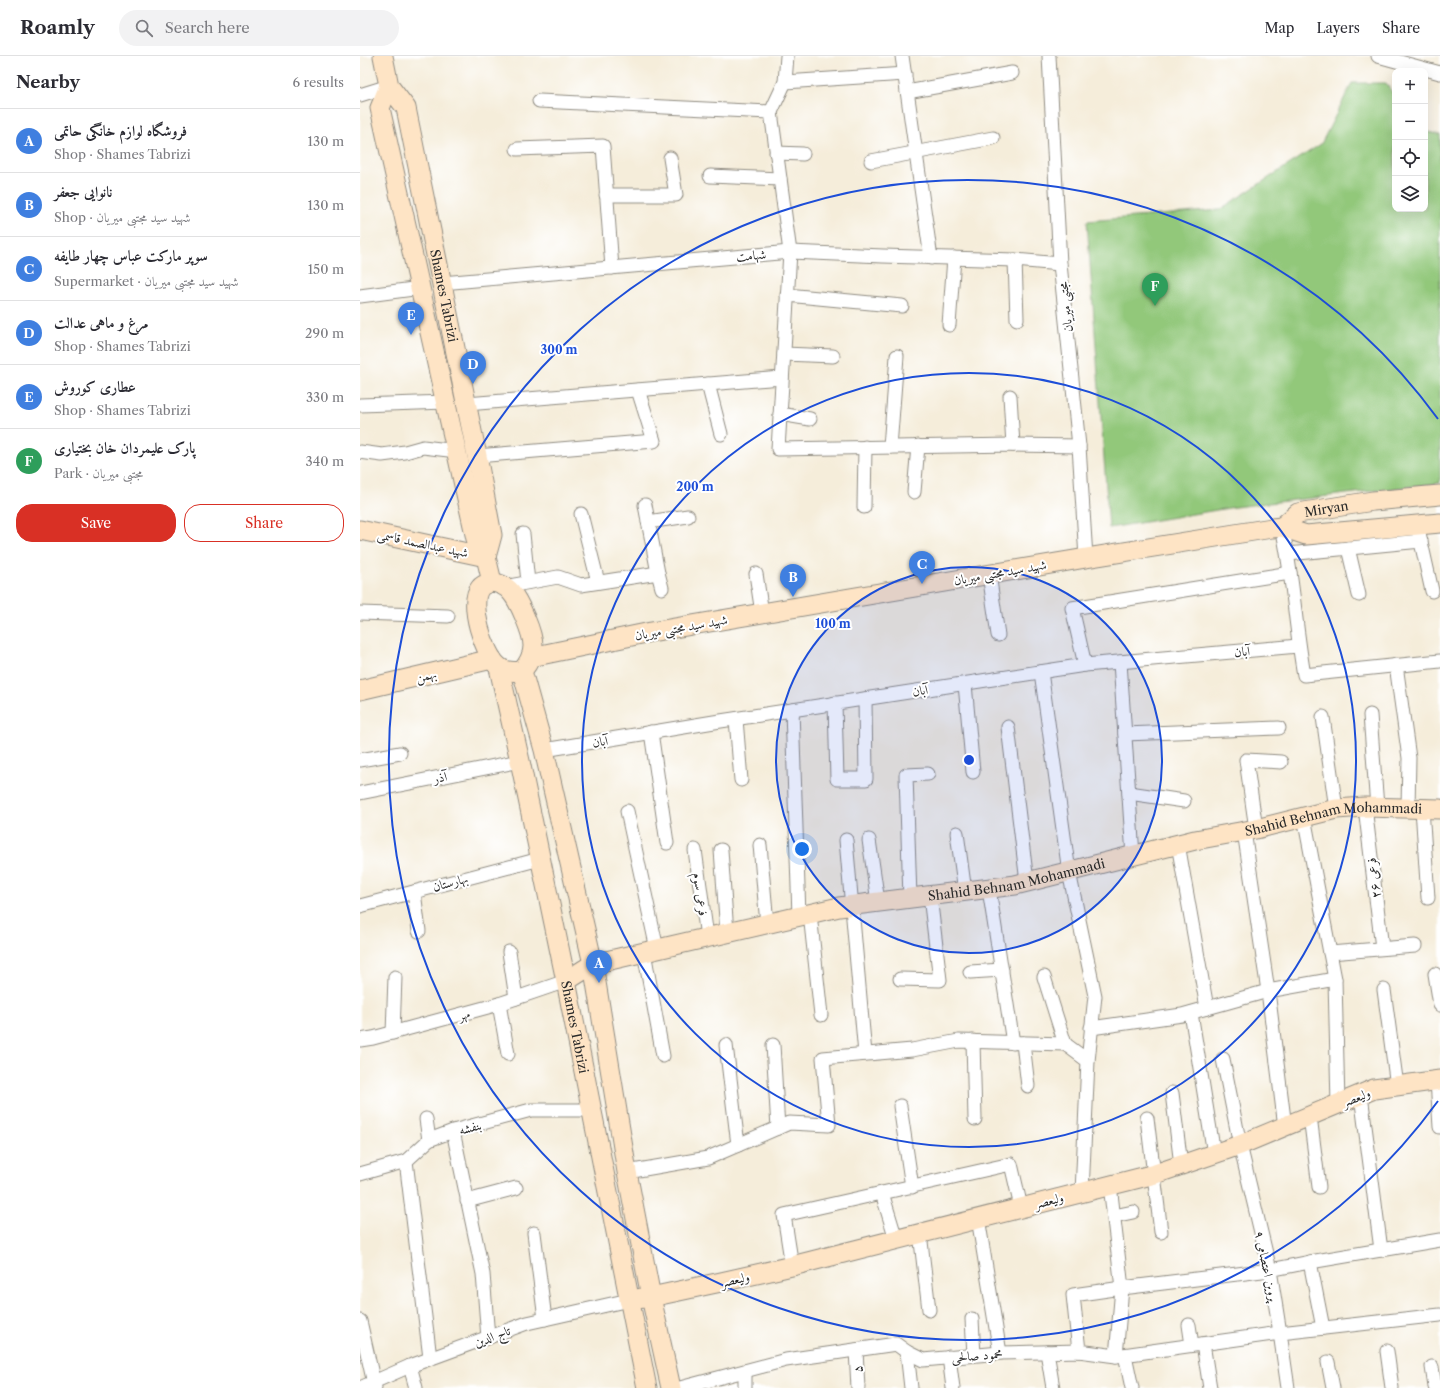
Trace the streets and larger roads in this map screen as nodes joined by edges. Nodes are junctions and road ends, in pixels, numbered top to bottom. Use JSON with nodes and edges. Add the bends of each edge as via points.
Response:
{"nodes":[{"id":1,"x":383,"y":56,"type":"edge"},
{"id":2,"x":786,"y":56,"type":"edge"},
{"id":3,"x":902,"y":56,"type":"edge"},
{"id":4,"x":1049,"y":56,"type":"edge"},
{"id":5,"x":1378,"y":56,"type":"edge"},
{"id":6,"x":1012,"y":73,"type":"dead end"},
{"id":7,"x":1440,"y":73,"type":"edge"},
{"id":8,"x":905,"y":74,"type":"junction"},
{"id":9,"x":785,"y":82,"type":"junction"},
{"id":10,"x":389,"y":86,"type":"junction"},
{"id":11,"x":907,"y":92,"type":"junction"},
{"id":12,"x":360,"y":95,"type":"edge"},
{"id":13,"x":539,"y":101,"type":"dead end"},
{"id":14,"x":770,"y":112,"type":"junction"},
{"id":15,"x":993,"y":138,"type":"dead end"},
{"id":16,"x":517,"y":149,"type":"dead end"},
{"id":17,"x":916,"y":152,"type":"junction"},
{"id":18,"x":776,"y":153,"type":"junction"},
{"id":19,"x":803,"y":154,"type":"dead end"},
{"id":20,"x":670,"y":158,"type":"dead end"},
{"id":21,"x":871,"y":161,"type":"dead end"},
{"id":22,"x":710,"y":176,"type":"dead end"},
{"id":23,"x":780,"y":179,"type":"junction"},
{"id":24,"x":606,"y":195,"type":"junction"},
{"id":25,"x":790,"y":252,"type":"junction"},
{"id":26,"x":931,"y":258,"type":"junction"},
{"id":27,"x":954,"y":258,"type":"junction"},
{"id":28,"x":1015,"y":260,"type":"junction"},
{"id":29,"x":1060,"y":264,"type":"junction"},
{"id":30,"x":612,"y":268,"type":"junction"},
{"id":31,"x":442,"y":283,"type":"junction"},
{"id":32,"x":420,"y":288,"type":"junction"},
{"id":33,"x":787,"y":295,"type":"junction"},
{"id":34,"x":360,"y":296,"type":"edge"},
{"id":35,"x":902,"y":306,"type":"dead end"},
{"id":36,"x":1017,"y":319,"type":"dead end"},
{"id":37,"x":949,"y":325,"type":"dead end"},
{"id":38,"x":784,"y":354,"type":"junction"},
{"id":39,"x":832,"y":356,"type":"dead end"},
{"id":40,"x":897,"y":356,"type":"dead end"},
{"id":41,"x":782,"y":378,"type":"junction"},
{"id":42,"x":708,"y":384,"type":"junction"},
{"id":43,"x":638,"y":390,"type":"junction"},
{"id":44,"x":1010,"y":396,"type":"dead end"},
{"id":45,"x":446,"y":402,"type":"junction"},
{"id":46,"x":467,"y":404,"type":"junction"},
{"id":47,"x":360,"y":405,"type":"edge"},
{"id":48,"x":780,"y":414,"type":"junction"},
{"id":49,"x":810,"y":419,"type":"dead end"},
{"id":50,"x":720,"y":434,"type":"dead end"},
{"id":51,"x":1013,"y":445,"type":"junction"},
{"id":52,"x":918,"y":446,"type":"junction"},
{"id":53,"x":1079,"y":446,"type":"junction"},
{"id":54,"x":865,"y":447,"type":"junction"},
{"id":55,"x":890,"y":447,"type":"junction"},
{"id":56,"x":457,"y":451,"type":"junction"},
{"id":57,"x":360,"y":452,"type":"edge"},
{"id":58,"x":477,"y":456,"type":"junction"},
{"id":59,"x":914,"y":492,"type":"dead end"},
{"id":60,"x":1440,"y":495,"type":"edge"},
{"id":61,"x":645,"y":505,"type":"dead end"},
{"id":62,"x":864,"y":507,"type":"dead end"},
{"id":63,"x":581,"y":514,"type":"dead end"},
{"id":64,"x":688,"y":516,"type":"dead end"},
{"id":65,"x":648,"y":522,"type":"junction"},
{"id":66,"x":1440,"y":523,"type":"edge"},
{"id":67,"x":1282,"y":527,"type":"junction"},
{"id":68,"x":360,"y":530,"type":"edge"},
{"id":69,"x":1419,"y":532,"type":"junction"},
{"id":70,"x":524,"y":534,"type":"dead end"},
{"id":71,"x":1348,"y":548,"type":"junction"},
{"id":72,"x":1288,"y":554,"type":"junction"},
{"id":73,"x":486,"y":557,"type":"junction"},
{"id":74,"x":1086,"y":558,"type":"junction"},
{"id":75,"x":658,"y":573,"type":"junction"},
{"id":76,"x":1290,"y":573,"type":"junction"},
{"id":77,"x":756,"y":574,"type":"dead end"},
{"id":78,"x":989,"y":574,"type":"junction"},
{"id":79,"x":528,"y":582,"type":"junction"},
{"id":80,"x":598,"y":582,"type":"junction"},
{"id":81,"x":498,"y":584,"type":"junction"},
{"id":82,"x":662,"y":588,"type":"dead end"},
{"id":83,"x":1432,"y":591,"type":"dead end"},
{"id":84,"x":1359,"y":595,"type":"dead end"},
{"id":85,"x":360,"y":613,"type":"edge"},
{"id":86,"x":762,"y":613,"type":"junction"},
{"id":87,"x":448,"y":616,"type":"dead end"},
{"id":88,"x":998,"y":635,"type":"dead end"},
{"id":89,"x":1298,"y":646,"type":"junction"},
{"id":90,"x":1440,"y":661,"type":"edge"},
{"id":91,"x":1120,"y":662,"type":"junction"},
{"id":92,"x":495,"y":663,"type":"junction"},
{"id":93,"x":526,"y":664,"type":"junction"},
{"id":94,"x":1396,"y":665,"type":"junction"},
{"id":95,"x":1085,"y":666,"type":"junction"},
{"id":96,"x":1041,"y":672,"type":"junction"},
{"id":97,"x":965,"y":684,"type":"junction"},
{"id":98,"x":360,"y":690,"type":"edge"},
{"id":99,"x":865,"y":699,"type":"junction"},
{"id":100,"x":834,"y":703,"type":"junction"},
{"id":101,"x":792,"y":710,"type":"junction"},
{"id":102,"x":1370,"y":715,"type":"dead end"},
{"id":103,"x":1323,"y":717,"type":"dead end"},
{"id":104,"x":736,"y":719,"type":"junction"},
{"id":105,"x":1008,"y":727,"type":"dead end"},
{"id":106,"x":1279,"y":728,"type":"dead end"},
{"id":107,"x":651,"y":732,"type":"junction"},
{"id":108,"x":1125,"y":734,"type":"junction"},
{"id":109,"x":544,"y":750,"type":"junction"},
{"id":110,"x":400,"y":753,"type":"dead end"},
{"id":111,"x":360,"y":760,"type":"edge"},
{"id":112,"x":520,"y":761,"type":"junction"},
{"id":113,"x":1281,"y":762,"type":"dead end"},
{"id":114,"x":973,"y":772,"type":"dead end"},
{"id":115,"x":928,"y":774,"type":"dead end"},
{"id":116,"x":741,"y":780,"type":"dead end"},
{"id":117,"x":360,"y":793,"type":"edge"},
{"id":118,"x":1129,"y":793,"type":"junction"},
{"id":119,"x":1184,"y":801,"type":"dead end"},
{"id":120,"x":1371,"y":807,"type":"junction"},
{"id":121,"x":1336,"y":809,"type":"junction"},
{"id":122,"x":1423,"y":809,"type":"edge"},
{"id":123,"x":627,"y":811,"type":"dead end"},
{"id":124,"x":1304,"y":817,"type":"junction"},
{"id":125,"x":1250,"y":830,"type":"junction"},
{"id":126,"x":956,"y":833,"type":"dead end"},
{"id":127,"x":846,"y":840,"type":"dead end"},
{"id":128,"x":869,"y":840,"type":"dead end"},
{"id":129,"x":667,"y":843,"type":"dead end"},
{"id":130,"x":1178,"y":844,"type":"junction"},
{"id":131,"x":760,"y":845,"type":"dead end"},
{"id":132,"x":695,"y":850,"type":"dead end"},
{"id":133,"x":720,"y":850,"type":"dead end"},
{"id":134,"x":1133,"y":856,"type":"junction"},
{"id":135,"x":540,"y":859,"type":"junction"},
{"id":136,"x":1069,"y":872,"type":"junction"},
{"id":137,"x":1027,"y":882,"type":"junction"},
{"id":138,"x":989,"y":889,"type":"junction"},
{"id":139,"x":414,"y":892,"type":"junction"},
{"id":140,"x":965,"y":892,"type":"junction"},
{"id":141,"x":930,"y":896,"type":"junction"},
{"id":142,"x":910,"y":898,"type":"junction"},
{"id":143,"x":1428,"y":898,"type":"dead end"},
{"id":144,"x":878,"y":902,"type":"junction"},
{"id":145,"x":852,"y":905,"type":"junction"},
{"id":146,"x":360,"y":906,"type":"edge"},
{"id":147,"x":804,"y":915,"type":"junction"},
{"id":148,"x":767,"y":924,"type":"junction"},
{"id":149,"x":419,"y":932,"type":"dead end"},
{"id":150,"x":727,"y":933,"type":"junction"},
{"id":151,"x":707,"y":937,"type":"junction"},
{"id":152,"x":1415,"y":946,"type":"dead end"},
{"id":153,"x":1382,"y":948,"type":"junction"},
{"id":154,"x":651,"y":950,"type":"junction"},
{"id":155,"x":509,"y":952,"type":"dead end"},
{"id":156,"x":1330,"y":953,"type":"junction"},
{"id":157,"x":593,"y":964,"type":"junction"},
{"id":158,"x":1002,"y":970,"type":"junction"},
{"id":159,"x":970,"y":972,"type":"dead end"},
{"id":160,"x":1435,"y":974,"type":"dead end"},
{"id":161,"x":395,"y":977,"type":"dead end"},
{"id":162,"x":1044,"y":977,"type":"dead end"},
{"id":163,"x":900,"y":979,"type":"dead end"},
{"id":164,"x":1335,"y":979,"type":"junction"},
{"id":165,"x":566,"y":981,"type":"junction"},
{"id":166,"x":1384,"y":990,"type":"dead end"},
{"id":167,"x":1268,"y":991,"type":"junction"},
{"id":168,"x":516,"y":998,"type":"junction"},
{"id":169,"x":499,"y":1004,"type":"junction"},
{"id":170,"x":1440,"y":1005,"type":"edge"},
{"id":171,"x":1207,"y":1008,"type":"junction"},
{"id":172,"x":1191,"y":1013,"type":"junction"},
{"id":173,"x":821,"y":1016,"type":"dead end"},
{"id":174,"x":1091,"y":1028,"type":"junction"},
{"id":175,"x":393,"y":1033,"type":"junction"},
{"id":176,"x":360,"y":1040,"type":"edge"},
{"id":177,"x":973,"y":1041,"type":"junction"},
{"id":178,"x":1018,"y":1043,"type":"junction"},
{"id":179,"x":1065,"y":1044,"type":"junction"},
{"id":180,"x":726,"y":1045,"type":"dead end"},
{"id":181,"x":773,"y":1045,"type":"dead end"},
{"id":182,"x":508,"y":1054,"type":"dead end"},
{"id":183,"x":865,"y":1054,"type":"junction"},
{"id":184,"x":663,"y":1056,"type":"dead end"},
{"id":185,"x":1223,"y":1059,"type":"dead end"},
{"id":186,"x":1088,"y":1061,"type":"junction"},
{"id":187,"x":1438,"y":1080,"type":"edge"},
{"id":188,"x":1028,"y":1086,"type":"dead end"},
{"id":189,"x":1397,"y":1086,"type":"junction"},
{"id":190,"x":1172,"y":1093,"type":"dead end"},
{"id":191,"x":1362,"y":1095,"type":"junction"},
{"id":192,"x":1338,"y":1105,"type":"junction"},
{"id":193,"x":900,"y":1106,"type":"dead end"},
{"id":194,"x":591,"y":1110,"type":"junction"},
{"id":195,"x":1310,"y":1116,"type":"junction"},
{"id":196,"x":1146,"y":1118,"type":"dead end"},
{"id":197,"x":426,"y":1119,"type":"dead end"},
{"id":198,"x":975,"y":1119,"type":"dead end"},
{"id":199,"x":1285,"y":1127,"type":"junction"},
{"id":200,"x":778,"y":1128,"type":"junction"},
{"id":201,"x":1440,"y":1128,"type":"edge"},
{"id":202,"x":453,"y":1131,"type":"junction"},
{"id":203,"x":429,"y":1140,"type":"junction"},
{"id":204,"x":738,"y":1145,"type":"junction"},
{"id":205,"x":1240,"y":1145,"type":"junction"},
{"id":206,"x":1214,"y":1154,"type":"junction"},
{"id":207,"x":406,"y":1161,"type":"junction"},
{"id":208,"x":1181,"y":1165,"type":"junction"},
{"id":209,"x":627,"y":1172,"type":"junction"},
{"id":210,"x":360,"y":1174,"type":"edge"},
{"id":211,"x":1155,"y":1174,"type":"junction"},
{"id":212,"x":1110,"y":1185,"type":"junction"},
{"id":213,"x":912,"y":1187,"type":"junction"},
{"id":214,"x":1319,"y":1187,"type":"dead end"},
{"id":215,"x":516,"y":1188,"type":"dead end"},
{"id":216,"x":1082,"y":1192,"type":"junction"},
{"id":217,"x":882,"y":1193,"type":"junction"},
{"id":218,"x":467,"y":1201,"type":"junction"},
{"id":219,"x":1021,"y":1207,"type":"junction"},
{"id":220,"x":1133,"y":1212,"type":"dead end"},
{"id":221,"x":1114,"y":1216,"type":"junction"},
{"id":222,"x":978,"y":1218,"type":"junction"},
{"id":223,"x":1161,"y":1232,"type":"dead end"},
{"id":224,"x":534,"y":1233,"type":"dead end"},
{"id":225,"x":920,"y":1233,"type":"junction"},
{"id":226,"x":896,"y":1239,"type":"junction"},
{"id":227,"x":1440,"y":1240,"type":"edge"},
{"id":228,"x":1381,"y":1250,"type":"junction"},
{"id":229,"x":1310,"y":1262,"type":"junction"},
{"id":230,"x":792,"y":1266,"type":"junction"},
{"id":231,"x":1270,"y":1270,"type":"junction"},
{"id":232,"x":1122,"y":1288,"type":"junction"},
{"id":233,"x":651,"y":1297,"type":"junction"},
{"id":234,"x":629,"y":1300,"type":"junction"},
{"id":235,"x":929,"y":1310,"type":"dead end"},
{"id":236,"x":1440,"y":1315,"type":"edge"},
{"id":237,"x":544,"y":1319,"type":"junction"},
{"id":238,"x":972,"y":1319,"type":"dead end"},
{"id":239,"x":360,"y":1321,"type":"edge"},
{"id":240,"x":1189,"y":1325,"type":"dead end"},
{"id":241,"x":1323,"y":1328,"type":"junction"},
{"id":242,"x":1280,"y":1332,"type":"junction"},
{"id":243,"x":488,"y":1338,"type":"junction"},
{"id":244,"x":1197,"y":1344,"type":"junction"},
{"id":245,"x":856,"y":1350,"type":"junction"},
{"id":246,"x":1079,"y":1351,"type":"junction"},
{"id":247,"x":1387,"y":1351,"type":"dead end"},
{"id":248,"x":907,"y":1352,"type":"junction"},
{"id":249,"x":1047,"y":1352,"type":"junction"},
{"id":250,"x":1000,"y":1353,"type":"junction"},
{"id":251,"x":1120,"y":1355,"type":"junction"},
{"id":252,"x":974,"y":1356,"type":"junction"},
{"id":253,"x":949,"y":1357,"type":"junction"},
{"id":254,"x":430,"y":1358,"type":"junction"},
{"id":255,"x":1328,"y":1362,"type":"dead end"},
{"id":256,"x":410,"y":1366,"type":"junction"},
{"id":257,"x":1432,"y":1367,"type":"dead end"},
{"id":258,"x":745,"y":1371,"type":"junction"},
{"id":259,"x":374,"y":1385,"type":"edge"},
{"id":260,"x":1433,"y":1387,"type":"edge"},
{"id":261,"x":360,"y":1388,"type":"edge"},
{"id":262,"x":416,"y":1388,"type":"edge"},
{"id":263,"x":647,"y":1388,"type":"edge"},
{"id":264,"x":670,"y":1388,"type":"edge"},
{"id":265,"x":680,"y":1388,"type":"edge"},
{"id":266,"x":745,"y":1388,"type":"edge"},
{"id":267,"x":858,"y":1388,"type":"edge"},
{"id":268,"x":911,"y":1388,"type":"edge"},
{"id":269,"x":953,"y":1388,"type":"edge"},
{"id":270,"x":1053,"y":1388,"type":"edge"},
{"id":271,"x":1132,"y":1388,"type":"edge"},
{"id":272,"x":1210,"y":1388,"type":"edge"},
{"id":273,"x":1288,"y":1388,"type":"edge"},
{"id":274,"x":1333,"y":1388,"type":"edge"},
{"id":275,"x":1392,"y":1388,"type":"edge"}],
"edges":[{"from":1,"to":10,"type":"street","name":"Shames Tabrizi"},
{"from":2,"to":9,"type":"street"},
{"from":3,"to":8,"type":"street"},
{"from":4,"to":29,"type":"street","name":"مجتبی میریان"},
{"from":5,"to":7,"type":"street"},
{"from":6,"to":11,"type":"street"},
{"from":8,"to":9,"type":"street"},
{"from":8,"to":11,"type":"street"},
{"from":9,"to":14,"type":"street"},
{"from":10,"to":12,"type":"street"},
{"from":10,"to":31,"type":"street","name":"Shames Tabrizi","via":[[406,108]]},
{"from":10,"to":32,"type":"street","name":"Shames Tabrizi","via":[[380,108]]},
{"from":11,"to":17,"type":"street"},
{"from":13,"to":14,"type":"street"},
{"from":14,"to":18,"type":"street"},
{"from":15,"to":17,"type":"street"},
{"from":16,"to":24,"type":"street","via":[[602,146]]},
{"from":17,"to":21,"type":"street"},
{"from":17,"to":26,"type":"street"},
{"from":18,"to":19,"type":"street"},
{"from":18,"to":23,"type":"street"},
{"from":20,"to":24,"type":"street","via":[[676,195]]},
{"from":22,"to":23,"type":"street"},
{"from":23,"to":25,"type":"street"},
{"from":24,"to":30,"type":"street"},
{"from":25,"to":26,"type":"street","name":"شهامت"},
{"from":25,"to":30,"type":"street","name":"شهامت"},
{"from":25,"to":33,"type":"street"},
{"from":26,"to":27,"type":"street","name":"شهامت"},
{"from":27,"to":28,"type":"street","name":"شهامت"},
{"from":27,"to":37,"type":"street"},
{"from":28,"to":29,"type":"street","name":"شهامت"},
{"from":28,"to":36,"type":"street"},
{"from":29,"to":53,"type":"street","name":"مجتبی میریان"},
{"from":30,"to":31,"type":"street","name":"شهامت"},
{"from":31,"to":32,"type":"street"},
{"from":31,"to":46,"type":"street","name":"Shames Tabrizi"},
{"from":32,"to":34,"type":"street"},
{"from":32,"to":45,"type":"street","name":"Shames Tabrizi"},
{"from":33,"to":35,"type":"street"},
{"from":33,"to":38,"type":"street"},
{"from":38,"to":39,"type":"street"},
{"from":38,"to":41,"type":"street"},
{"from":40,"to":55,"type":"street"},
{"from":41,"to":42,"type":"street"},
{"from":41,"to":48,"type":"street"},
{"from":42,"to":43,"type":"street"},
{"from":42,"to":50,"type":"street"},
{"from":43,"to":46,"type":"street"},
{"from":43,"to":58,"type":"street","via":[[654,441]]},
{"from":44,"to":51,"type":"street"},
{"from":45,"to":47,"type":"street"},
{"from":45,"to":56,"type":"street","name":"Shames Tabrizi"},
{"from":46,"to":58,"type":"street","name":"Shames Tabrizi"},
{"from":48,"to":49,"type":"street"},
{"from":48,"to":54,"type":"street","via":[[778,448]]},
{"from":51,"to":52,"type":"street"},
{"from":51,"to":53,"type":"street"},
{"from":52,"to":55,"type":"street"},
{"from":52,"to":59,"type":"street"},
{"from":53,"to":74,"type":"street","name":"مجتبی میریان"},
{"from":54,"to":55,"type":"street"},
{"from":54,"to":62,"type":"street"},
{"from":56,"to":57,"type":"street","via":[[423,447],[382,455]]},
{"from":56,"to":73,"type":"street","name":"Shames Tabrizi","via":[[476,539]]},
{"from":58,"to":73,"type":"street","name":"Shames Tabrizi","via":[[492,535]]},
{"from":60,"to":67,"type":"street","name":"Miryan","via":[[1374,501],[1298,513]]},
{"from":61,"to":65,"type":"street"},
{"from":63,"to":80,"type":"street"},
{"from":64,"to":65,"type":"street"},
{"from":65,"to":75,"type":"street"},
{"from":66,"to":69,"type":"street","name":"Miryan"},
{"from":67,"to":69,"type":"street","name":"Miryan","via":[[1306,535]]},
{"from":67,"to":72,"type":"street"},
{"from":67,"to":74,"type":"street","name":"شهید سید مجتبی میریان"},
{"from":68,"to":73,"type":"street","name":"شهید عبدالصمد قاسمی"},
{"from":69,"to":71,"type":"street"},
{"from":69,"to":83,"type":"street"},
{"from":70,"to":79,"type":"street"},
{"from":71,"to":72,"type":"street"},
{"from":71,"to":84,"type":"street"},
{"from":72,"to":76,"type":"street"},
{"from":73,"to":81,"type":"street","name":"Shames Tabrizi"},
{"from":74,"to":78,"type":"street","name":"شهید سید مجتبی میریان"},
{"from":75,"to":80,"type":"street"},
{"from":75,"to":82,"type":"street"},
{"from":76,"to":89,"type":"street"},
{"from":76,"to":95,"type":"street","via":[[1072,608]]},
{"from":77,"to":86,"type":"street"},
{"from":78,"to":86,"type":"street","name":"شهید سید مجتبی میریان"},
{"from":78,"to":88,"type":"street"},
{"from":79,"to":80,"type":"street","via":[[558,577],[581,585]]},
{"from":79,"to":81,"type":"street"},
{"from":81,"to":92,"type":"street","name":"Shames Tabrizi","via":[[484,585],[476,598],[479,630]]},
{"from":81,"to":93,"type":"street","name":"Shames Tabrizi","via":[[511,592],[528,624],[533,646]]},
{"from":85,"to":87,"type":"street"},
{"from":86,"to":93,"type":"street","name":"شهید سید مجتبی میریان","via":[[650,632]]},
{"from":89,"to":91,"type":"street","name":"آبان"},
{"from":89,"to":94,"type":"street","via":[[1304,675]]},
{"from":90,"to":94,"type":"street"},
{"from":91,"to":95,"type":"street","name":"آبان"},
{"from":91,"to":108,"type":"street"},
{"from":92,"to":93,"type":"street","name":"شهید سید مجتبی میریان","via":[[510,672]]},
{"from":92,"to":98,"type":"street","name":"بهمن"},
{"from":92,"to":112,"type":"street","name":"Shames Tabrizi"},
{"from":93,"to":109,"type":"street","name":"Shames Tabrizi"},
{"from":94,"to":122,"type":"street","via":[[1409,758]]},
{"from":95,"to":96,"type":"street","name":"آبان"},
{"from":96,"to":97,"type":"street","name":"آبان"},
{"from":96,"to":136,"type":"street"},
{"from":97,"to":99,"type":"street","name":"آبان"},
{"from":97,"to":114,"type":"street"},
{"from":99,"to":100,"type":"street","name":"آبان"},
{"from":99,"to":100,"type":"street","via":[[866,779],[836,779]]},
{"from":100,"to":101,"type":"street","name":"آبان"},
{"from":101,"to":104,"type":"street","name":"آبان"},
{"from":101,"to":147,"type":"street"},
{"from":102,"to":120,"type":"street","name":"فرعی ۲۶"},
{"from":103,"to":121,"type":"street"},
{"from":104,"to":107,"type":"street","name":"آبان"},
{"from":104,"to":116,"type":"street"},
{"from":105,"to":137,"type":"street"},
{"from":106,"to":108,"type":"street"},
{"from":107,"to":109,"type":"street","name":"آبان"},
{"from":107,"to":129,"type":"street"},
{"from":108,"to":118,"type":"street"},
{"from":109,"to":157,"type":"street","name":"Shames Tabrizi"},
{"from":110,"to":111,"type":"street"},
{"from":112,"to":117,"type":"street","name":"آذر"},
{"from":112,"to":135,"type":"street","name":"Shames Tabrizi"},
{"from":113,"to":125,"type":"street","via":[[1246,760]]},
{"from":115,"to":142,"type":"street","via":[[906,775]]},
{"from":118,"to":119,"type":"street"},
{"from":118,"to":134,"type":"street"},
{"from":120,"to":121,"type":"street","name":"Shahid Behnam Mohammadi"},
{"from":120,"to":122,"type":"street","name":"Shahid Behnam Mohammadi"},
{"from":120,"to":153,"type":"street","name":"فرعی ۲۶"},
{"from":121,"to":124,"type":"street","name":"Shahid Behnam Mohammadi"},
{"from":122,"to":143,"type":"street"},
{"from":123,"to":154,"type":"street"},
{"from":124,"to":125,"type":"street","name":"Shahid Behnam Mohammadi"},
{"from":124,"to":156,"type":"street"},
{"from":125,"to":130,"type":"street","name":"Shahid Behnam Mohammadi"},
{"from":125,"to":167,"type":"street"},
{"from":126,"to":140,"type":"street"},
{"from":127,"to":145,"type":"street"},
{"from":128,"to":144,"type":"street"},
{"from":130,"to":134,"type":"street","name":"Shahid Behnam Mohammadi"},
{"from":130,"to":171,"type":"street"},
{"from":131,"to":148,"type":"street"},
{"from":132,"to":151,"type":"street","name":"فرعی سوم"},
{"from":133,"to":150,"type":"street"},
{"from":134,"to":136,"type":"street","name":"Shahid Behnam Mohammadi"},
{"from":135,"to":139,"type":"street","name":"بهارستان"},
{"from":135,"to":165,"type":"street","name":"Shames Tabrizi"},
{"from":136,"to":137,"type":"street","name":"Shahid Behnam Mohammadi"},
{"from":136,"to":174,"type":"street","via":[[1095,996]]},
{"from":137,"to":138,"type":"street","name":"Shahid Behnam Mohammadi"},
{"from":138,"to":140,"type":"street","name":"Shahid Behnam Mohammadi"},
{"from":138,"to":158,"type":"street"},
{"from":139,"to":146,"type":"street","name":"بهارستان"},
{"from":139,"to":149,"type":"street"},
{"from":140,"to":141,"type":"street","name":"Shahid Behnam Mohammadi"},
{"from":141,"to":142,"type":"street","name":"Shahid Behnam Mohammadi"},
{"from":141,"to":163,"type":"street","via":[[940,980]]},
{"from":142,"to":144,"type":"street","name":"Shahid Behnam Mohammadi"},
{"from":144,"to":145,"type":"street","name":"Shahid Behnam Mohammadi"},
{"from":145,"to":147,"type":"street","name":"Shahid Behnam Mohammadi"},
{"from":145,"to":183,"type":"street"},
{"from":147,"to":148,"type":"street","name":"Shahid Behnam Mohammadi"},
{"from":147,"to":173,"type":"street"},
{"from":148,"to":150,"type":"street","name":"Shahid Behnam Mohammadi"},
{"from":150,"to":151,"type":"street","name":"Shahid Behnam Mohammadi"},
{"from":151,"to":154,"type":"street","name":"Shahid Behnam Mohammadi"},
{"from":152,"to":153,"type":"street"},
{"from":153,"to":156,"type":"street"},
{"from":154,"to":157,"type":"street","name":"Shahid Behnam Mohammadi"},
{"from":154,"to":184,"type":"street"},
{"from":155,"to":168,"type":"street"},
{"from":156,"to":164,"type":"street"},
{"from":157,"to":165,"type":"street","name":"Shahid Behnam Mohammadi"},
{"from":157,"to":209,"type":"street","name":"Shames Tabrizi"},
{"from":158,"to":159,"type":"street"},
{"from":158,"to":178,"type":"street"},
{"from":160,"to":170,"type":"street"},
{"from":161,"to":175,"type":"street"},
{"from":162,"to":179,"type":"street"},
{"from":164,"to":167,"type":"street"},
{"from":164,"to":192,"type":"street"},
{"from":165,"to":168,"type":"street","name":"مهر"},
{"from":165,"to":194,"type":"street","name":"Shames Tabrizi"},
{"from":166,"to":189,"type":"street"},
{"from":167,"to":171,"type":"street"},
{"from":167,"to":199,"type":"street"},
{"from":168,"to":169,"type":"street","name":"مهر"},
{"from":169,"to":175,"type":"street","name":"مهر"},
{"from":169,"to":182,"type":"street"},
{"from":171,"to":172,"type":"street"},
{"from":172,"to":174,"type":"street"},
{"from":172,"to":206,"type":"street"},
{"from":174,"to":186,"type":"street"},
{"from":175,"to":176,"type":"street","name":"مهر"},
{"from":177,"to":178,"type":"street"},
{"from":177,"to":183,"type":"street"},
{"from":177,"to":198,"type":"street"},
{"from":178,"to":179,"type":"street"},
{"from":178,"to":188,"type":"street"},
{"from":179,"to":186,"type":"street"},
{"from":180,"to":204,"type":"street"},
{"from":181,"to":200,"type":"street"},
{"from":183,"to":200,"type":"street","via":[[823,1058],[829,1125],[789,1123]]},
{"from":185,"to":205,"type":"street","name":"پروین اعتصامی ۹"},
{"from":186,"to":216,"type":"street"},
{"from":187,"to":189,"type":"street","name":"ولیعصر"},
{"from":187,"to":201,"type":"street"},
{"from":189,"to":191,"type":"street","name":"ولیعصر","via":[[1374,1089]]},
{"from":190,"to":208,"type":"street"},
{"from":191,"to":192,"type":"street","name":"ولیعصر"},
{"from":191,"to":228,"type":"street"},
{"from":192,"to":195,"type":"street","name":"ولیعصر"},
{"from":193,"to":213,"type":"street"},
{"from":194,"to":202,"type":"street","name":"بنفشه","via":[[531,1110]]},
{"from":194,"to":234,"type":"street","name":"Shames Tabrizi"},
{"from":195,"to":199,"type":"street","name":"ولیعصر"},
{"from":195,"to":214,"type":"street"},
{"from":196,"to":211,"type":"street"},
{"from":197,"to":203,"type":"street"},
{"from":199,"to":205,"type":"street","name":"ولیعصر"},
{"from":200,"to":204,"type":"street"},
{"from":202,"to":203,"type":"street","name":"بنفشه"},
{"from":202,"to":218,"type":"street"},
{"from":203,"to":207,"type":"street","name":"بنفشه"},
{"from":204,"to":209,"type":"street","via":[[708,1158]]},
{"from":205,"to":206,"type":"street","name":"ولیعصر"},
{"from":205,"to":231,"type":"street","name":"پروین اعتصامی ۹"},
{"from":206,"to":208,"type":"street","name":"ولیعصر"},
{"from":207,"to":210,"type":"street","name":"بنفشه"},
{"from":207,"to":254,"type":"street"},
{"from":208,"to":211,"type":"street","name":"ولیعصر"},
{"from":209,"to":233,"type":"street","name":"Shames Tabrizi"},
{"from":211,"to":212,"type":"street","name":"ولیعصر"},
{"from":211,"to":223,"type":"street"},
{"from":212,"to":216,"type":"street","name":"ولیعصر"},
{"from":212,"to":221,"type":"street"},
{"from":213,"to":217,"type":"street"},
{"from":213,"to":219,"type":"street","via":[[1011,1164]]},
{"from":215,"to":218,"type":"street"},
{"from":216,"to":219,"type":"street","name":"ولیعصر"},
{"from":217,"to":226,"type":"street"},
{"from":217,"to":230,"type":"street","via":[[784,1215]]},
{"from":218,"to":243,"type":"street","via":[[482,1274]]},
{"from":219,"to":222,"type":"street","name":"ولیعصر"},
{"from":220,"to":221,"type":"street"},
{"from":221,"to":232,"type":"street"},
{"from":222,"to":225,"type":"street","name":"ولیعصر"},
{"from":222,"to":250,"type":"street"},
{"from":224,"to":237,"type":"street"},
{"from":225,"to":226,"type":"street","name":"ولیعصر"},
{"from":225,"to":235,"type":"street"},
{"from":226,"to":230,"type":"street","name":"ولیعصر"},
{"from":227,"to":228,"type":"street"},
{"from":228,"to":229,"type":"street"},
{"from":229,"to":231,"type":"street"},
{"from":229,"to":241,"type":"street"},
{"from":230,"to":233,"type":"street","name":"ولیعصر"},
{"from":231,"to":232,"type":"street"},
{"from":231,"to":242,"type":"street","name":"پروین اعتصامی ۹"},
{"from":232,"to":246,"type":"street","via":[[1073,1295]]},
{"from":232,"to":251,"type":"street"},
{"from":233,"to":234,"type":"street","name":"ولیعصر"},
{"from":233,"to":264,"type":"street","name":"Shames Tabrizi"},
{"from":234,"to":237,"type":"street","name":"تاج الدین"},
{"from":234,"to":263,"type":"street","name":"Shames Tabrizi"},
{"from":236,"to":241,"type":"street","name":"محمود صالحی"},
{"from":237,"to":243,"type":"street","name":"تاج الدین"},
{"from":238,"to":252,"type":"street"},
{"from":239,"to":259,"type":"street"},
{"from":240,"to":244,"type":"street"},
{"from":241,"to":242,"type":"street","name":"محمود صالحی"},
{"from":242,"to":244,"type":"street","name":"محمود صالحی"},
{"from":242,"to":273,"type":"street","name":"پروین اعتصامی ۹"},
{"from":243,"to":254,"type":"street","name":"تاج الدین"},
{"from":244,"to":251,"type":"street","name":"محمود صالحی"},
{"from":244,"to":272,"type":"street"},
{"from":245,"to":248,"type":"street","name":"محمود صالحی","via":[[896,1344]]},
{"from":245,"to":258,"type":"street","name":"محمود صالحی","via":[[786,1360]]},
{"from":245,"to":267,"type":"street","name":"۵"},
{"from":246,"to":249,"type":"street","name":"محمود صالحی"},
{"from":246,"to":251,"type":"street","name":"محمود صالحی"},
{"from":247,"to":275,"type":"street"},
{"from":248,"to":253,"type":"street","name":"محمود صالحی","via":[[923,1360]]},
{"from":248,"to":268,"type":"street"},
{"from":249,"to":250,"type":"street","name":"محمود صالحی"},
{"from":249,"to":270,"type":"street"},
{"from":250,"to":252,"type":"street","name":"محمود صالحی"},
{"from":251,"to":271,"type":"street"},
{"from":252,"to":253,"type":"street","name":"محمود صالحی"},
{"from":253,"to":269,"type":"street"},
{"from":254,"to":256,"type":"street","name":"تاج الدین"},
{"from":255,"to":274,"type":"street"},
{"from":256,"to":259,"type":"street","name":"تاج الدین"},
{"from":256,"to":262,"type":"street"},
{"from":257,"to":260,"type":"street"},
{"from":258,"to":265,"type":"street","name":"محمود صالحی"},
{"from":258,"to":266,"type":"street"},
{"from":259,"to":261,"type":"street","name":"تاج الدین"}]}
